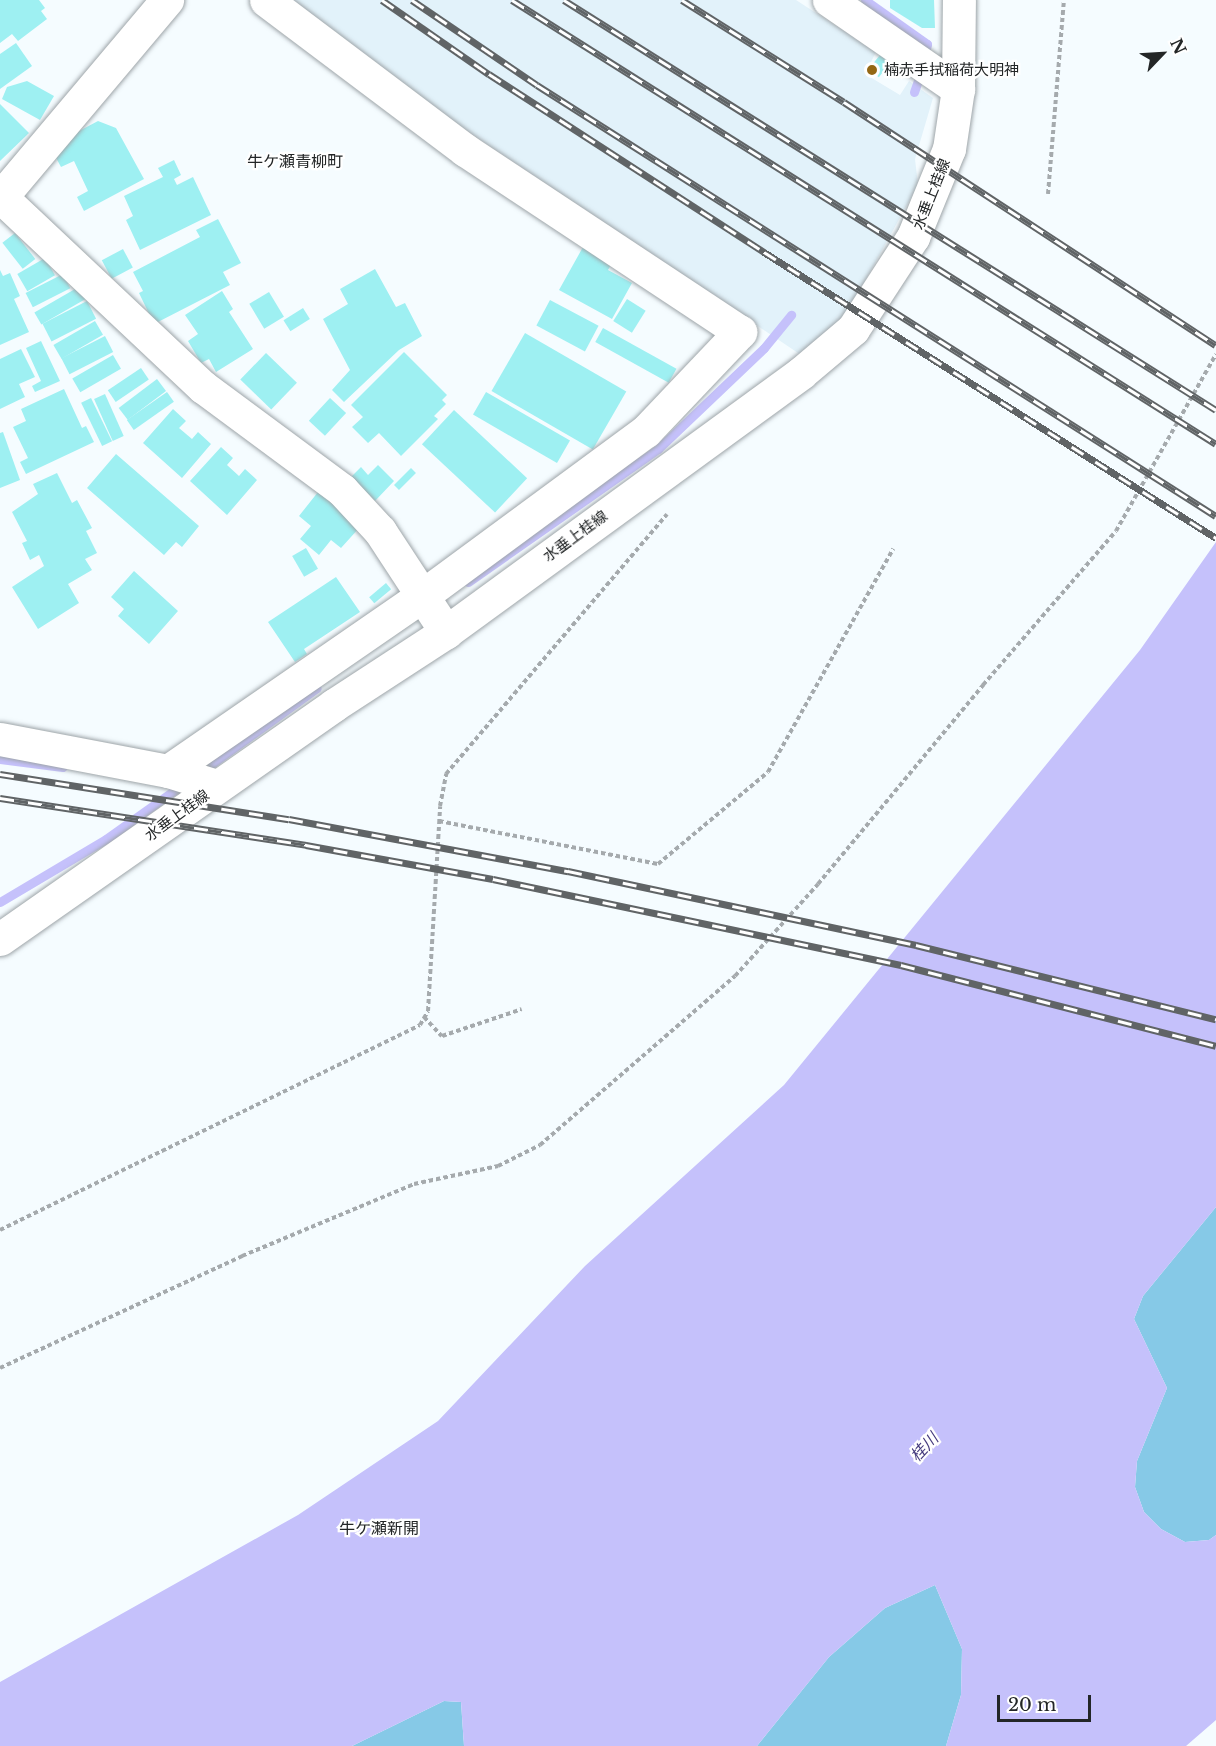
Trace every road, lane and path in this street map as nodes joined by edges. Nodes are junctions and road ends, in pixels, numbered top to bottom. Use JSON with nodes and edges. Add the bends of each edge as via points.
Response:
{"nodes":[{"id":1,"x":167,"y":0,"type":"edge"},
{"id":2,"x":266,"y":0,"type":"edge"},
{"id":3,"x":829,"y":0,"type":"edge"},
{"id":4,"x":959,"y":0,"type":"edge"},
{"id":5,"x":1064,"y":0,"type":"edge"},
{"id":6,"x":938,"y":75,"type":"junction"},
{"id":7,"x":1048,"y":194,"type":"dead end"},
{"id":8,"x":1,"y":197,"type":"edge"},
{"id":9,"x":1216,"y":354,"type":"edge"},
{"id":10,"x":671,"y":508,"type":"dead end"},
{"id":11,"x":893,"y":549,"type":"dead end"},
{"id":12,"x":423,"y":597,"type":"junction"},
{"id":13,"x":444,"y":629,"type":"junction"},
{"id":14,"x":0,"y":739,"type":"edge"},
{"id":15,"x":168,"y":771,"type":"junction"},
{"id":16,"x":217,"y":786,"type":"junction"},
{"id":17,"x":439,"y":821,"type":"junction"},
{"id":18,"x":0,"y":939,"type":"edge"},
{"id":19,"x":522,"y":1009,"type":"dead end"},
{"id":20,"x":424,"y":1017,"type":"junction"},
{"id":21,"x":0,"y":1230,"type":"edge"},
{"id":22,"x":0,"y":1368,"type":"edge"}],
"edges":[{"from":1,"to":8,"type":"street"},
{"from":2,"to":12,"type":"street","via":[[465,150],[740,332],[646,430]]},
{"from":3,"to":6,"type":"street"},
{"from":4,"to":6,"type":"street","name":"水垂上桂線"},
{"from":5,"to":7,"type":"path"},
{"from":6,"to":13,"type":"street","name":"水垂上桂線","via":[[950,149],[913,237],[853,329],[801,373]]},
{"from":8,"to":12,"type":"street","via":[[203,387],[342,490],[380,531]]},
{"from":9,"to":22,"type":"path","via":[[1116,531],[818,884],[735,976],[540,1145],[498,1166],[414,1184],[242,1256]]},
{"from":10,"to":17,"type":"path","via":[[446,774]]},
{"from":11,"to":17,"type":"path","via":[[768,772],[658,864]]},
{"from":12,"to":13,"type":"street"},
{"from":12,"to":15,"type":"street"},
{"from":13,"to":16,"type":"street","name":"水垂上桂線"},
{"from":14,"to":15,"type":"street"},
{"from":15,"to":16,"type":"street"},
{"from":16,"to":18,"type":"street","name":"水垂上桂線"},
{"from":17,"to":20,"type":"path","via":[[428,1011]]},
{"from":19,"to":20,"type":"path","via":[[442,1036]]},
{"from":20,"to":21,"type":"path","via":[[420,1025]]}]}
